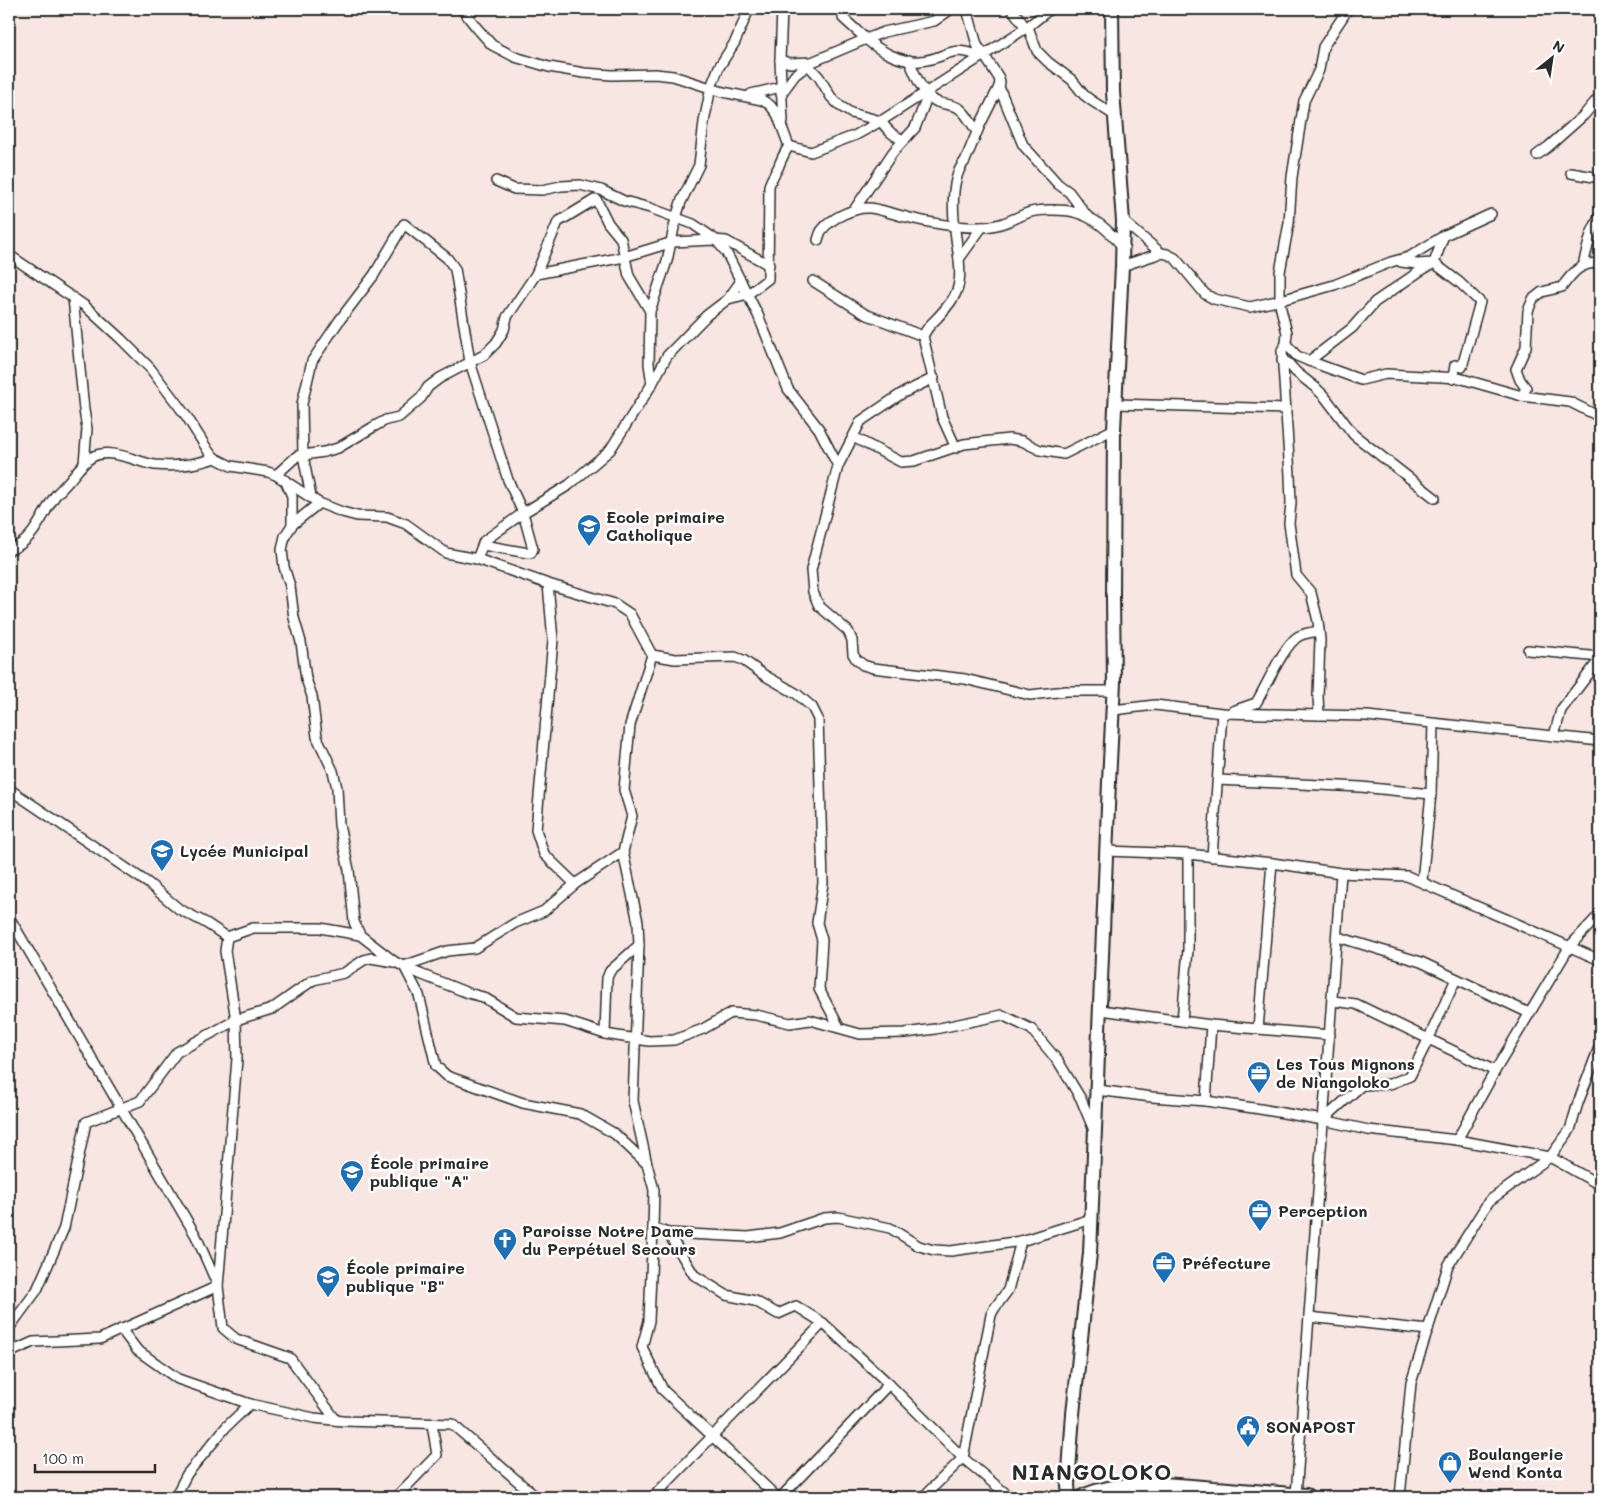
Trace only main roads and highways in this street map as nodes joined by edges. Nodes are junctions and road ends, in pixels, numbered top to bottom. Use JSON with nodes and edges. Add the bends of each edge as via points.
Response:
{"nodes":[{"id":1,"x":1112,"y":9,"type":"edge"},
{"id":2,"x":1269,"y":1496,"type":"edge"},
{"id":3,"x":1069,"y":1497,"type":"edge"},
{"id":4,"x":1085,"y":1497,"type":"edge"},
{"id":5,"x":1301,"y":1497,"type":"edge"}],
"edges":[{"from":1,"to":3,"type":"main road","via":[[1114,115],[1123,221],[1114,429],[1114,691],[1090,1254],[1073,1414]]},
{"from":2,"to":4,"type":"highway","via":[[1152,1486],[1100,1491]]},
{"from":2,"to":5,"type":"highway"}]}
